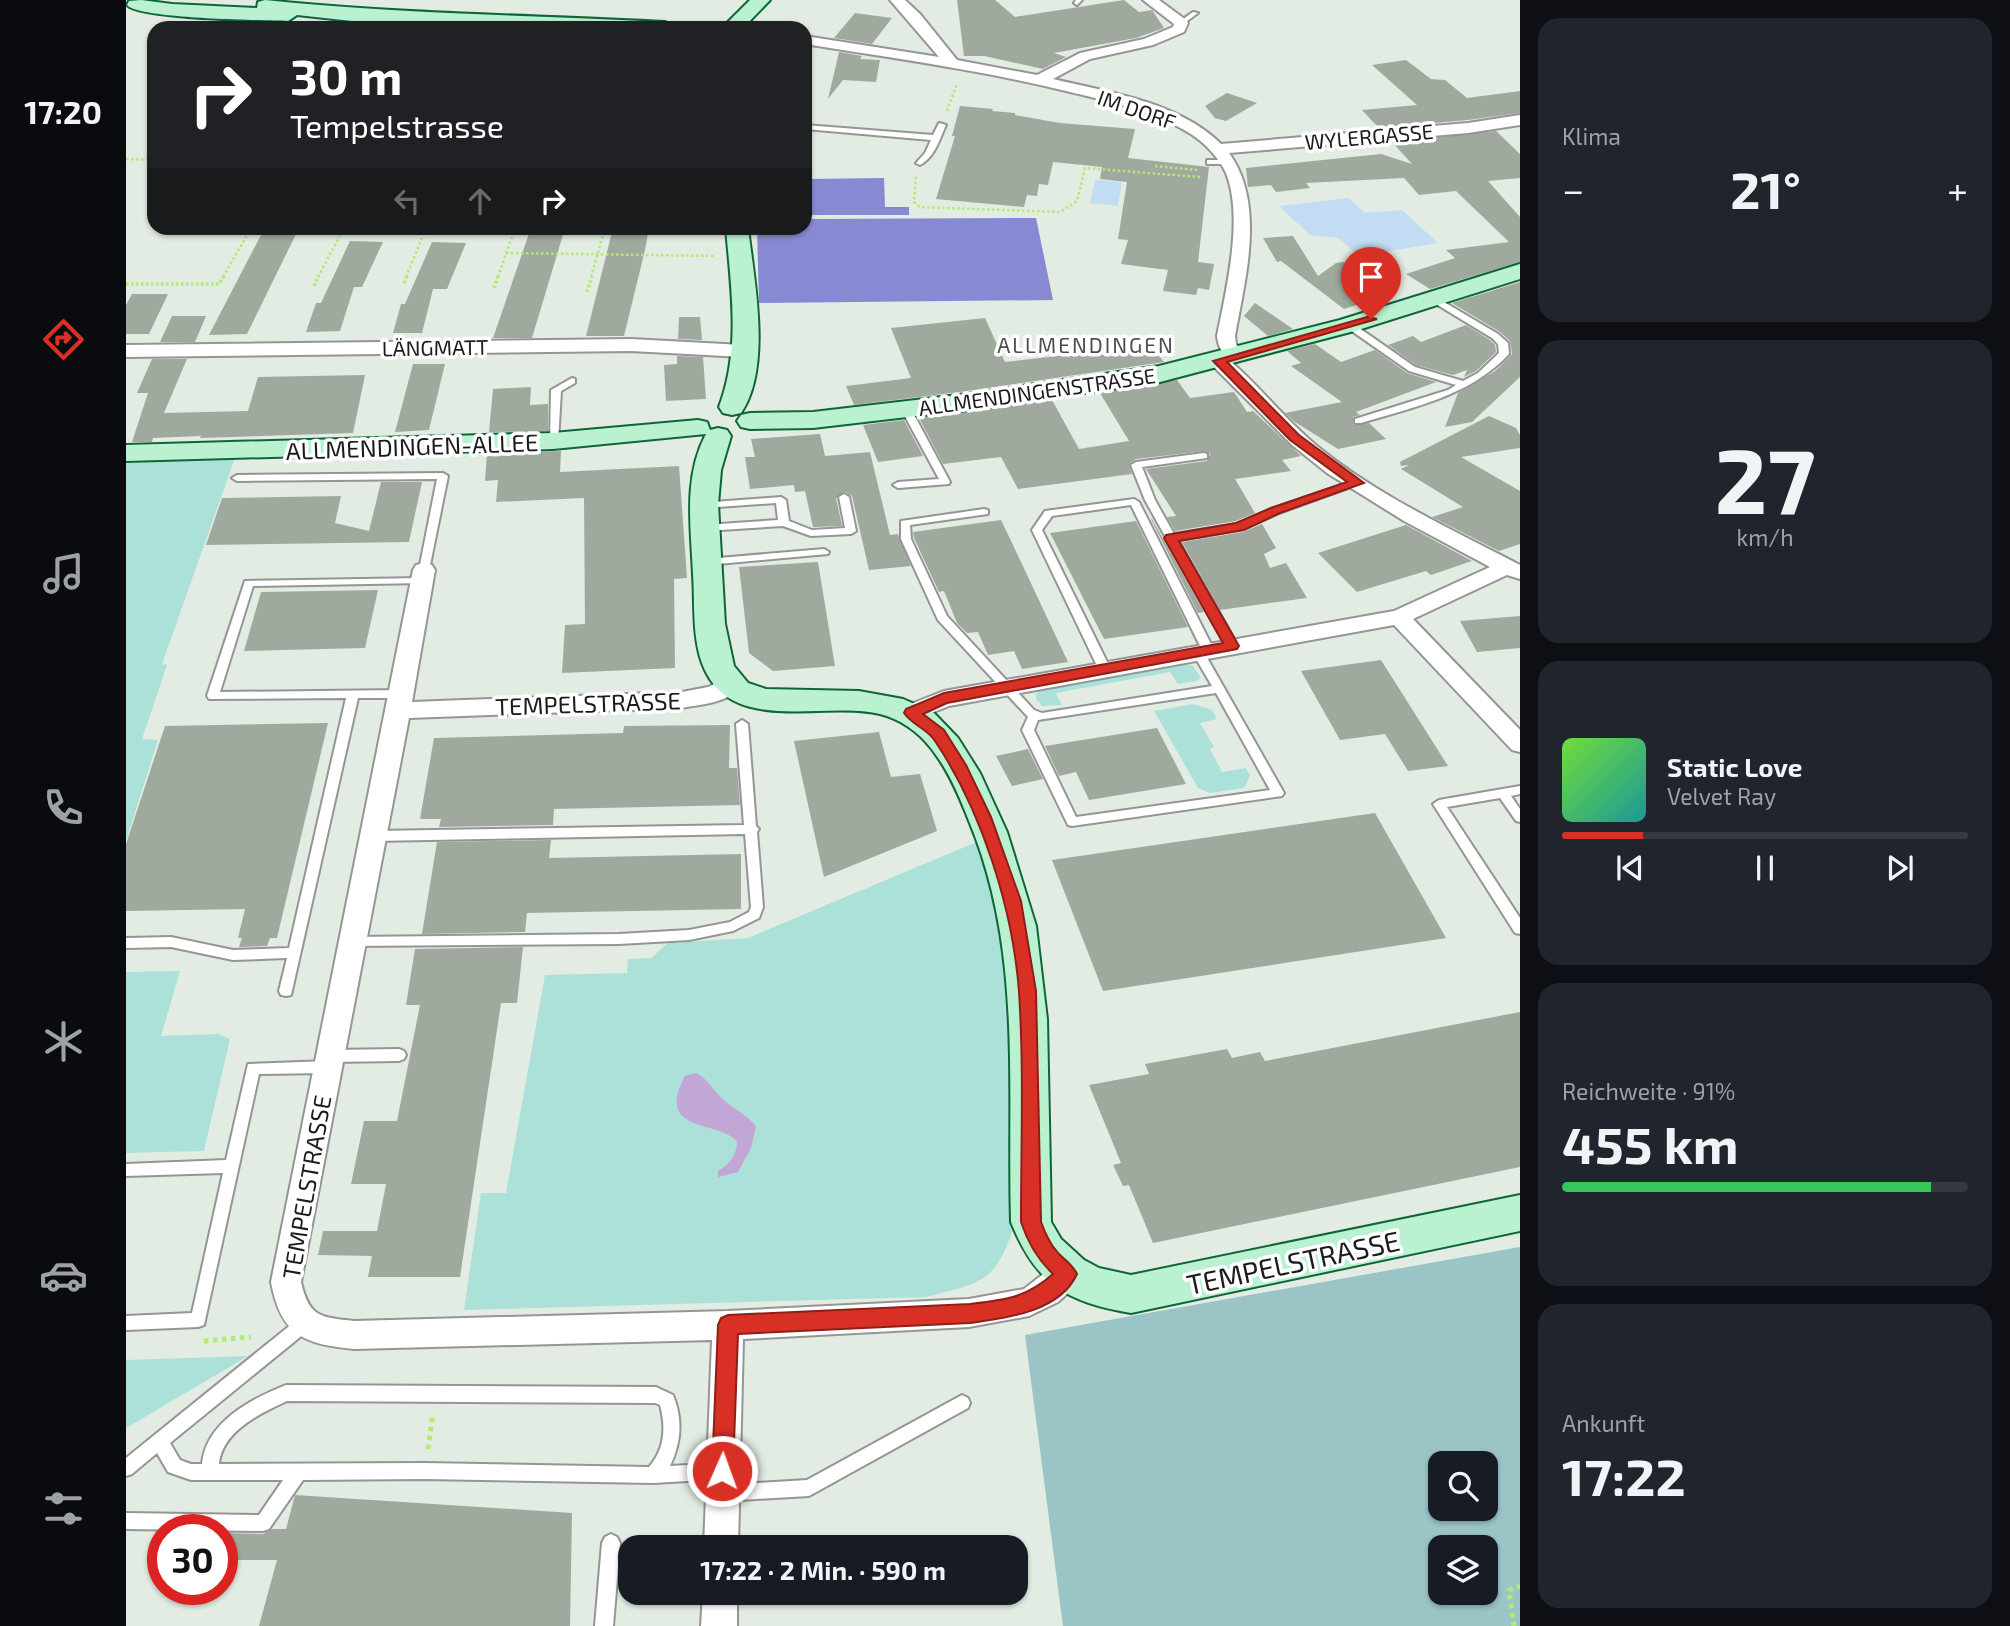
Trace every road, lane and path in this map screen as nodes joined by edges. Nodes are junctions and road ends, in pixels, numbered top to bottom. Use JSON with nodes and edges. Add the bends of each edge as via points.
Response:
{"nodes":[{"id":1,"x":167,"y":0,"type":"edge"},
{"id":2,"x":284,"y":0,"type":"edge"},
{"id":3,"x":302,"y":0,"type":"edge"},
{"id":4,"x":897,"y":0,"type":"edge"},
{"id":5,"x":1150,"y":0,"type":"edge"},
{"id":6,"x":761,"y":1,"type":"edge"},
{"id":7,"x":236,"y":2,"type":"edge"},
{"id":8,"x":131,"y":4,"type":"edge"},
{"id":9,"x":265,"y":6,"type":"junction"},
{"id":10,"x":326,"y":13,"type":"junction"},
{"id":11,"x":1195,"y":13,"type":"dead end"},
{"id":12,"x":411,"y":15,"type":"junction"},
{"id":13,"x":501,"y":21,"type":"edge"},
{"id":14,"x":740,"y":21,"type":"edge"},
{"id":15,"x":760,"y":21,"type":"edge"},
{"id":16,"x":1181,"y":23,"type":"junction"},
{"id":17,"x":812,"y":41,"type":"edge"},
{"id":18,"x":812,"y":48,"type":"edge"},
{"id":19,"x":878,"y":51,"type":"junction"},
{"id":20,"x":951,"y":62,"type":"junction"},
{"id":21,"x":958,"y":80,"type":"dead end"},
{"id":22,"x":1039,"y":80,"type":"junction"},
{"id":23,"x":1520,"y":120,"type":"edge"},
{"id":24,"x":943,"y":125,"type":"joint"},
{"id":25,"x":812,"y":128,"type":"edge"},
{"id":26,"x":937,"y":138,"type":"junction"},
{"id":27,"x":126,"y":159,"type":"edge"},
{"id":28,"x":147,"y":159,"type":"edge"},
{"id":29,"x":1086,"y":161,"type":"dead end"},
{"id":30,"x":1216,"y":161,"type":"junction"},
{"id":31,"x":920,"y":163,"type":"joint"},
{"id":32,"x":1155,"y":166,"type":"dead end"},
{"id":33,"x":1085,"y":168,"type":"junction"},
{"id":34,"x":1201,"y":177,"type":"dead end"},
{"id":35,"x":989,"y":204,"type":"dead end"},
{"id":36,"x":987,"y":210,"type":"junction"},
{"id":37,"x":247,"y":235,"type":"edge"},
{"id":38,"x":340,"y":235,"type":"edge"},
{"id":39,"x":423,"y":235,"type":"edge"},
{"id":40,"x":512,"y":235,"type":"edge"},
{"id":41,"x":603,"y":235,"type":"edge"},
{"id":42,"x":737,"y":235,"type":"edge"},
{"id":43,"x":506,"y":253,"type":"junction"},
{"id":44,"x":597,"y":254,"type":"junction"},
{"id":45,"x":727,"y":257,"type":"dead end"},
{"id":46,"x":1520,"y":271,"type":"edge"},
{"id":47,"x":404,"y":283,"type":"dead end"},
{"id":48,"x":126,"y":284,"type":"edge"},
{"id":49,"x":314,"y":286,"type":"dead end"},
{"id":50,"x":495,"y":288,"type":"dead end"},
{"id":51,"x":587,"y":292,"type":"dead end"},
{"id":52,"x":1434,"y":299,"type":"junction"},
{"id":53,"x":1349,"y":325,"type":"junction"},
{"id":54,"x":126,"y":351,"type":"edge"},
{"id":55,"x":743,"y":351,"type":"junction"},
{"id":56,"x":1227,"y":359,"type":"junction"},
{"id":57,"x":572,"y":381,"type":"dead end"},
{"id":58,"x":1465,"y":385,"type":"junction"},
{"id":59,"x":906,"y":410,"type":"junction"},
{"id":60,"x":741,"y":414,"type":"junction"},
{"id":61,"x":1358,"y":421,"type":"dead end"},
{"id":62,"x":708,"y":432,"type":"junction"},
{"id":63,"x":554,"y":441,"type":"junction"},
{"id":64,"x":126,"y":453,"type":"edge"},
{"id":65,"x":1204,"y":456,"type":"dead end"},
{"id":66,"x":237,"y":478,"type":"dead end"},
{"id":67,"x":1357,"y":483,"type":"junction"},
{"id":68,"x":898,"y":485,"type":"dead end"},
{"id":69,"x":844,"y":497,"type":"dead end"},
{"id":70,"x":984,"y":512,"type":"dead end"},
{"id":71,"x":784,"y":523,"type":"junction"},
{"id":72,"x":705,"y":532,"type":"junction"},
{"id":73,"x":1171,"y":538,"type":"junction"},
{"id":74,"x":824,"y":552,"type":"dead end"},
{"id":75,"x":1514,"y":570,"type":"edge"},
{"id":76,"x":423,"y":575,"type":"junction"},
{"id":77,"x":1399,"y":617,"type":"junction"},
{"id":78,"x":1232,"y":646,"type":"junction"},
{"id":79,"x":1203,"y":651,"type":"junction"},
{"id":80,"x":1104,"y":668,"type":"junction"},
{"id":81,"x":731,"y":684,"type":"junction"},
{"id":82,"x":1005,"y":686,"type":"junction"},
{"id":83,"x":1220,"y":689,"type":"junction"},
{"id":84,"x":353,"y":695,"type":"junction"},
{"id":85,"x":400,"y":702,"type":"junction"},
{"id":86,"x":911,"y":713,"type":"junction"},
{"id":87,"x":1035,"y":714,"type":"junction"},
{"id":88,"x":743,"y":724,"type":"dead end"},
{"id":89,"x":1520,"y":744,"type":"edge"},
{"id":90,"x":1520,"y":790,"type":"edge"},
{"id":91,"x":1503,"y":793,"type":"junction"},
{"id":92,"x":1520,"y":818,"type":"edge"},
{"id":93,"x":753,"y":829,"type":"junction"},
{"id":94,"x":374,"y":836,"type":"junction"},
{"id":95,"x":1520,"y":929,"type":"edge"},
{"id":96,"x":353,"y":942,"type":"junction"},
{"id":97,"x":126,"y":943,"type":"edge"},
{"id":98,"x":295,"y":953,"type":"junction"},
{"id":99,"x":286,"y":992,"type":"dead end"},
{"id":100,"x":399,"y":1055,"type":"dead end"},
{"id":101,"x":329,"y":1062,"type":"junction"},
{"id":102,"x":231,"y":1166,"type":"junction"},
{"id":103,"x":126,"y":1170,"type":"edge"},
{"id":104,"x":1520,"y":1213,"type":"edge"},
{"id":105,"x":1068,"y":1274,"type":"junction"},
{"id":106,"x":126,"y":1323,"type":"edge"},
{"id":107,"x":304,"y":1324,"type":"junction"},
{"id":108,"x":728,"y":1325,"type":"junction"},
{"id":109,"x":192,"y":1342,"type":"dead end"},
{"id":110,"x":962,"y":1403,"type":"dead end"},
{"id":111,"x":160,"y":1442,"type":"junction"},
{"id":112,"x":126,"y":1468,"type":"edge"},
{"id":113,"x":299,"y":1471,"type":"junction"},
{"id":114,"x":210,"y":1472,"type":"junction"},
{"id":115,"x":653,"y":1475,"type":"junction"},
{"id":116,"x":722,"y":1482,"type":"junction"},
{"id":117,"x":126,"y":1521,"type":"edge"},
{"id":118,"x":721,"y":1535,"type":"edge"},
{"id":119,"x":611,"y":1543,"type":"dead end"},
{"id":120,"x":1520,"y":1586,"type":"edge"},
{"id":121,"x":720,"y":1605,"type":"edge"},
{"id":122,"x":604,"y":1626,"type":"edge"},
{"id":123,"x":719,"y":1626,"type":"edge"},
{"id":124,"x":1514,"y":1626,"type":"edge"}],
"edges":[{"from":1,"to":8,"type":"street"},
{"from":2,"to":9,"type":"street"},
{"from":3,"to":12,"type":"street"},
{"from":4,"to":20,"type":"street"},
{"from":5,"to":16,"type":"street"},
{"from":6,"to":14,"type":"street"},
{"from":6,"to":15,"type":"street"},
{"from":7,"to":8,"type":"street"},
{"from":7,"to":9,"type":"street"},
{"from":8,"to":10,"type":"street","via":[[172,10]]},
{"from":9,"to":10,"type":"street"},
{"from":10,"to":12,"type":"street"},
{"from":11,"to":16,"type":"lane"},
{"from":12,"to":13,"type":"street"},
{"from":16,"to":22,"type":"street","via":[[1179,29],[1164,36],[1085,56]]},
{"from":17,"to":19,"type":"street","name":"IM DORF"},
{"from":18,"to":19,"type":"street","name":"IM DORF"},
{"from":19,"to":20,"type":"street","name":"IM DORF"},
{"from":20,"to":22,"type":"street","name":"IM DORF"},
{"from":21,"to":24,"type":"path"},
{"from":22,"to":30,"type":"street","name":"IM DORF","via":[[1164,115],[1197,132]]},
{"from":23,"to":30,"type":"street","name":"WYLERGASSE"},
{"from":24,"to":26,"type":"lane"},
{"from":25,"to":26,"type":"lane"},
{"from":26,"to":31,"type":"lane"},
{"from":27,"to":28,"type":"path"},
{"from":29,"to":33,"type":"path"},
{"from":30,"to":32,"type":"path"},
{"from":30,"to":56,"type":"street","via":[[1237,181],[1241,200]]},
{"from":31,"to":36,"type":"path","via":[[914,202],[920,207]]},
{"from":33,"to":34,"type":"path"},
{"from":33,"to":36,"type":"path","via":[[1078,201],[1070,210]]},
{"from":35,"to":36,"type":"path"},
{"from":37,"to":48,"type":"path","via":[[219,284]]},
{"from":38,"to":49,"type":"path"},
{"from":39,"to":47,"type":"path"},
{"from":40,"to":43,"type":"path"},
{"from":41,"to":44,"type":"path"},
{"from":42,"to":55,"type":"street"},
{"from":43,"to":44,"type":"path"},
{"from":43,"to":50,"type":"path"},
{"from":44,"to":45,"type":"path"},
{"from":44,"to":51,"type":"path"},
{"from":46,"to":52,"type":"street","name":"ALLMENDINGENSTRASSE"},
{"from":52,"to":53,"type":"street","name":"ALLMENDINGENSTRASSE"},
{"from":52,"to":58,"type":"lane","via":[[1495,336],[1506,348],[1497,361]]},
{"from":53,"to":56,"type":"street","name":"ALLMENDINGENSTRASSE"},
{"from":53,"to":58,"type":"lane","via":[[1412,369]]},
{"from":54,"to":55,"type":"street","name":"LÄNGMATT","via":[[631,345]]},
{"from":55,"to":60,"type":"street","via":[[737,392]]},
{"from":56,"to":59,"type":"street","name":"ALLMENDINGENSTRASSE","via":[[1095,385]]},
{"from":56,"to":67,"type":"street","via":[[1295,438]]},
{"from":57,"to":63,"type":"lane","via":[[556,390]]},
{"from":58,"to":61,"type":"lane"},
{"from":59,"to":60,"type":"street","name":"ALLMENDINGENSTRASSE","via":[[783,422]]},
{"from":59,"to":68,"type":"lane","via":[[945,482]]},
{"from":60,"to":62,"type":"street","via":[[738,432]]},
{"from":62,"to":63,"type":"street","name":"ALLMENDINGEN-ALLEE"},
{"from":62,"to":72,"type":"street"},
{"from":63,"to":64,"type":"street","name":"ALLMENDINGEN-ALLEE"},
{"from":65,"to":73,"type":"lane","via":[[1136,464]]},
{"from":66,"to":76,"type":"lane","via":[[443,476]]},
{"from":67,"to":73,"type":"lane","via":[[1239,527]]},
{"from":67,"to":75,"type":"street"},
{"from":69,"to":71,"type":"lane","via":[[851,531],[811,533]]},
{"from":70,"to":82,"type":"lane","via":[[905,523],[906,539],[942,618]]},
{"from":71,"to":72,"type":"lane"},
{"from":71,"to":72,"type":"lane","via":[[781,499]]},
{"from":72,"to":74,"type":"lane"},
{"from":72,"to":81,"type":"street","via":[[716,659]]},
{"from":73,"to":78,"type":"lane"},
{"from":75,"to":77,"type":"street"},
{"from":76,"to":84,"type":"lane","via":[[249,583],[213,696]]},
{"from":76,"to":85,"type":"street","name":"TEMPELSTRASSE"},
{"from":77,"to":78,"type":"street"},
{"from":77,"to":89,"type":"street"},
{"from":78,"to":79,"type":"street"},
{"from":79,"to":80,"type":"street"},
{"from":79,"to":80,"type":"lane","via":[[1134,502],[1049,513],[1037,530]]},
{"from":79,"to":83,"type":"lane"},
{"from":80,"to":82,"type":"street"},
{"from":81,"to":85,"type":"street","name":"TEMPELSTRASSE","via":[[714,694],[682,700]]},
{"from":81,"to":86,"type":"street","name":"TEMPELSTRASSE","via":[[767,700],[871,700]]},
{"from":82,"to":86,"type":"street","via":[[944,698]]},
{"from":82,"to":87,"type":"lane"},
{"from":83,"to":87,"type":"lane","via":[[1041,717]]},
{"from":83,"to":87,"type":"lane","via":[[1278,793],[1072,822],[1028,730]]},
{"from":84,"to":85,"type":"lane"},
{"from":84,"to":98,"type":"lane"},
{"from":85,"to":94,"type":"street","name":"TEMPELSTRASSE"},
{"from":86,"to":105,"type":"street","name":"TEMPELSTRASSE","via":[[938,734],[958,765],[987,826],[1012,901],[1028,991],[1031,1222],[1049,1258]]},
{"from":88,"to":93,"type":"lane"},
{"from":90,"to":91,"type":"lane"},
{"from":91,"to":92,"type":"lane"},
{"from":91,"to":95,"type":"lane","via":[[1438,804]]},
{"from":93,"to":94,"type":"lane"},
{"from":93,"to":96,"type":"lane","via":[[757,907],[754,915],[733,926],[689,935],[619,939]]},
{"from":94,"to":96,"type":"street","name":"TEMPELSTRASSE"},
{"from":96,"to":101,"type":"street","name":"TEMPELSTRASSE"},
{"from":97,"to":98,"type":"lane","via":[[171,942],[233,955]]},
{"from":98,"to":99,"type":"lane"},
{"from":100,"to":101,"type":"lane"},
{"from":101,"to":102,"type":"lane","via":[[253,1068]]},
{"from":101,"to":107,"type":"street","name":"TEMPELSTRASSE","via":[[286,1282],[289,1306]]},
{"from":102,"to":103,"type":"lane"},
{"from":102,"to":106,"type":"lane","via":[[198,1320]]},
{"from":104,"to":105,"type":"street","name":"TEMPELSTRASSE","via":[[1144,1293],[1112,1292]]},
{"from":105,"to":108,"type":"street","via":[[1047,1292],[1007,1308]]},
{"from":107,"to":108,"type":"street","via":[[354,1335]]},
{"from":107,"to":109,"type":"path","via":[[241,1339]]},
{"from":107,"to":111,"type":"lane"},
{"from":108,"to":116,"type":"street"},
{"from":110,"to":116,"type":"lane","via":[[810,1488]]},
{"from":111,"to":112,"type":"lane"},
{"from":111,"to":114,"type":"lane","via":[[174,1466]]},
{"from":113,"to":114,"type":"lane"},
{"from":113,"to":115,"type":"lane"},
{"from":113,"to":117,"type":"lane","via":[[263,1523]]},
{"from":114,"to":115,"type":"lane","via":[[216,1443],[245,1412],[286,1393],[656,1395],[667,1399],[671,1411],[671,1451]]},
{"from":115,"to":116,"type":"lane"},
{"from":116,"to":118,"type":"street"},
{"from":119,"to":122,"type":"lane"},
{"from":120,"to":124,"type":"path","via":[[1509,1590]]},
{"from":121,"to":123,"type":"street"}]}
